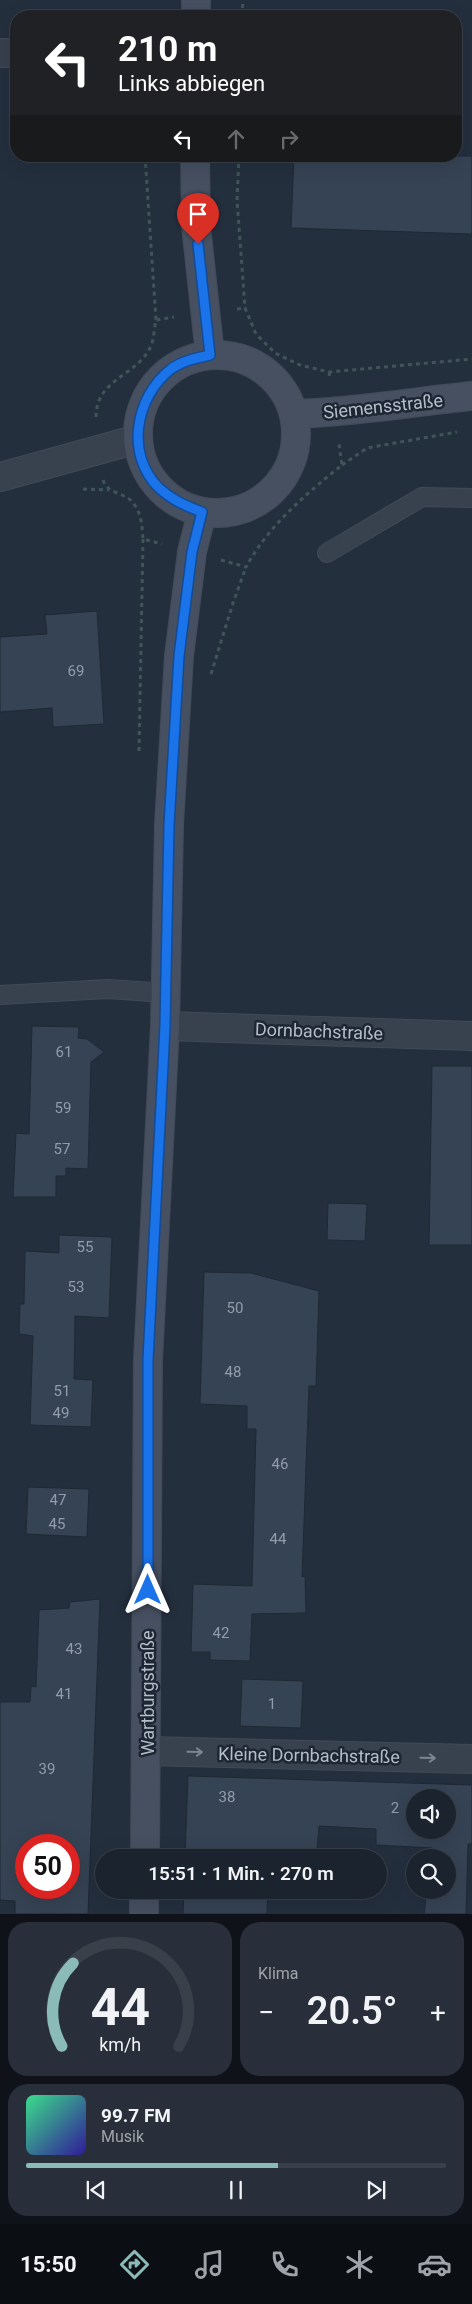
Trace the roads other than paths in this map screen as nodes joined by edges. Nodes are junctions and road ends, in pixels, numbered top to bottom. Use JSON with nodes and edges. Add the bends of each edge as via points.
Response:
{"nodes":[{"id":1,"x":195,"y":162,"type":"edge"},
{"id":2,"x":210,"y":355,"type":"junction"},
{"id":3,"x":472,"y":396,"type":"edge"},
{"id":4,"x":294,"y":414,"type":"junction"},
{"id":5,"x":138,"y":439,"type":"junction"},
{"id":6,"x":0,"y":477,"type":"edge"},
{"id":7,"x":472,"y":498,"type":"edge"},
{"id":8,"x":202,"y":512,"type":"junction"},
{"id":9,"x":327,"y":553,"type":"dead end"},
{"id":10,"x":166,"y":993,"type":"junction"},
{"id":11,"x":0,"y":995,"type":"edge"},
{"id":12,"x":165,"y":1026,"type":"junction"},
{"id":13,"x":472,"y":1036,"type":"edge"},
{"id":14,"x":147,"y":1751,"type":"junction"},
{"id":15,"x":472,"y":1759,"type":"edge"},
{"id":16,"x":145,"y":1849,"type":"edge"},
{"id":17,"x":144,"y":1899,"type":"edge"},
{"id":18,"x":144,"y":1914,"type":"edge"}],
"edges":[{"from":1,"to":2,"type":"main road","via":[[196,226]]},
{"from":2,"to":4,"type":"main road","via":[[237,358],[263,369],[277,381]]},
{"from":2,"to":5,"type":"main road","via":[[190,359],[172,368],[156,382],[145,400],[139,419]]},
{"from":3,"to":4,"type":"main road","name":"Siemensstraße","via":[[334,413]]},
{"from":4,"to":8,"type":"main road","via":[[297,434],[294,454],[287,472],[275,488],[260,501],[242,509]]},
{"from":5,"to":6,"type":"street"},
{"from":5,"to":8,"type":"main road","via":[[141,456],[157,486],[186,506]]},
{"from":7,"to":9,"type":"lane","via":[[422,497]]},
{"from":8,"to":10,"type":"main road","name":"Wartburgstraße","via":[[192,552],[178,665],[169,834]]},
{"from":10,"to":11,"type":"lane","via":[[108,989]]},
{"from":10,"to":12,"type":"main road","name":"Wartburgstraße"},
{"from":12,"to":13,"type":"street","name":"Dornbachstraße"},
{"from":12,"to":14,"type":"main road","name":"Wartburgstraße","via":[[148,1360]]},
{"from":14,"to":15,"type":"street","name":"Kleine Dornbachstraße","one_way":true},
{"from":14,"to":16,"type":"main road","name":"Wartburgstraße"},
{"from":17,"to":18,"type":"main road"}]}
